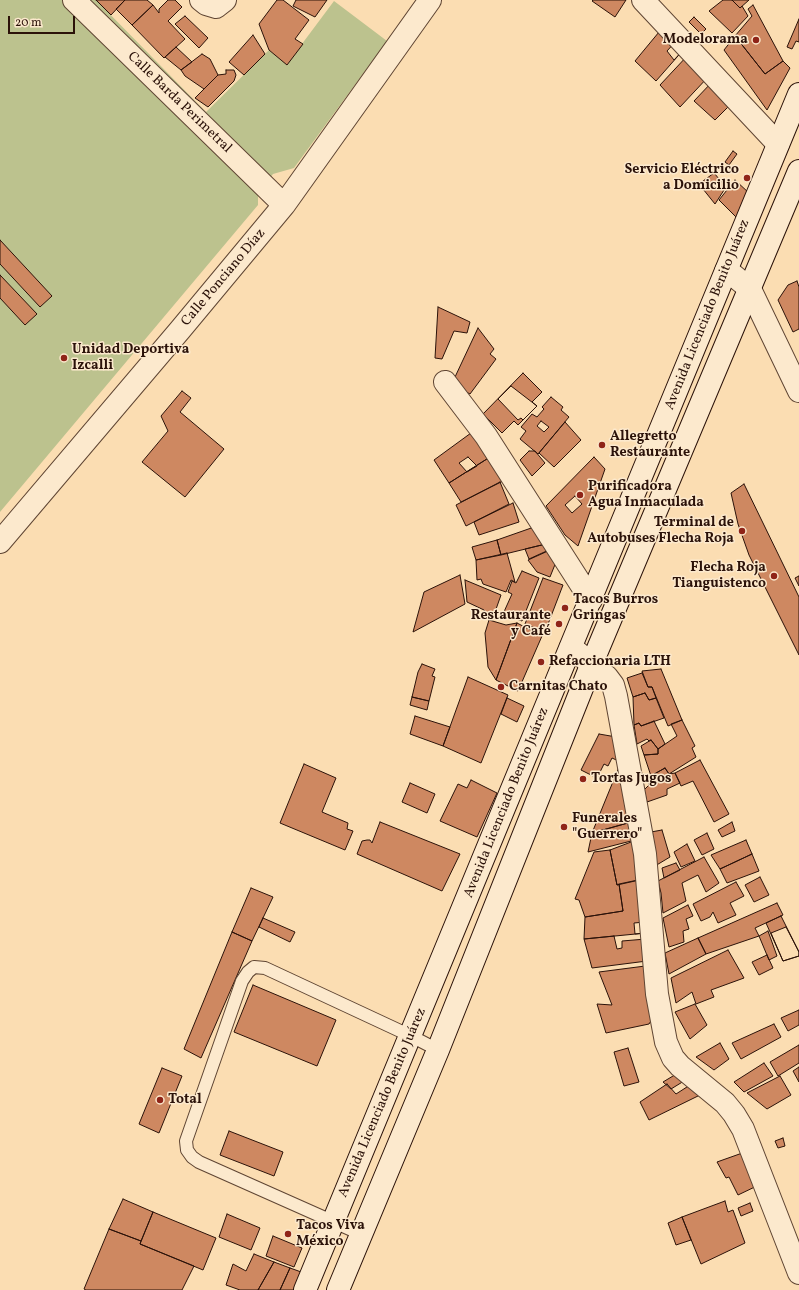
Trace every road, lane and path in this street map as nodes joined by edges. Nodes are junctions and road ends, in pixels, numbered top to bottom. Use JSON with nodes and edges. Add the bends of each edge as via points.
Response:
{"nodes":[{"id":1,"x":74,"y":0,"type":"edge"},
{"id":2,"x":430,"y":0,"type":"edge"},
{"id":3,"x":643,"y":0,"type":"edge"},
{"id":4,"x":799,"y":94,"type":"edge"},
{"id":5,"x":778,"y":144,"type":"junction"},
{"id":6,"x":799,"y":172,"type":"edge"},
{"id":7,"x":284,"y":205,"type":"junction"},
{"id":8,"x":726,"y":271,"type":"junction"},
{"id":9,"x":750,"y":289,"type":"junction"},
{"id":10,"x":445,"y":382,"type":"dead end"},
{"id":11,"x":799,"y":391,"type":"edge"},
{"id":12,"x":0,"y":542,"type":"edge"},
{"id":13,"x":591,"y":600,"type":"junction"},
{"id":14,"x":571,"y":647,"type":"junction"},
{"id":15,"x":592,"y":663,"type":"junction"},
{"id":16,"x":411,"y":1036,"type":"junction"},
{"id":17,"x":438,"y":1050,"type":"junction"},
{"id":18,"x":333,"y":1222,"type":"junction"},
{"id":19,"x":361,"y":1234,"type":"junction"},
{"id":20,"x":799,"y":1273,"type":"edge"},
{"id":21,"x":305,"y":1290,"type":"edge"},
{"id":22,"x":338,"y":1290,"type":"edge"}],
"edges":[{"from":1,"to":7,"type":"main road","name":"Calle Barda Perimetral"},
{"from":2,"to":7,"type":"main road","name":"Calle Ponciano Díaz"},
{"from":3,"to":5,"type":"main road"},
{"from":4,"to":5,"type":"main road","name":"Avenida Licenciado Benito Juárez"},
{"from":5,"to":8,"type":"main road","name":"Avenida Licenciado Benito Juárez"},
{"from":6,"to":9,"type":"main road","name":"Avenida Licenciado Benito Juárez"},
{"from":7,"to":12,"type":"main road","name":"Calle Ponciano Díaz"},
{"from":8,"to":9,"type":"main road"},
{"from":8,"to":13,"type":"main road","name":"Avenida Licenciado Benito Juárez"},
{"from":9,"to":11,"type":"main road"},
{"from":9,"to":15,"type":"main road","name":"Avenida Licenciado Benito Juárez"},
{"from":10,"to":13,"type":"main road","via":[[486,436]]},
{"from":13,"to":14,"type":"main road","name":"Avenida Licenciado Benito Juárez"},
{"from":14,"to":15,"type":"main road"},
{"from":14,"to":16,"type":"main road","name":"Avenida Licenciado Benito Juárez"},
{"from":15,"to":17,"type":"main road","name":"Avenida Licenciado Benito Juárez"},
{"from":15,"to":20,"type":"main road","via":[[613,685],[616,696],[645,854],[657,994],[666,1042],[673,1058],[680,1066],[725,1103],[743,1129]]},
{"from":16,"to":17,"type":"lane"},
{"from":16,"to":18,"type":"main road","name":"Avenida Licenciado Benito Juárez"},
{"from":16,"to":18,"type":"lane","via":[[265,968],[254,968],[242,981],[186,1141],[187,1150],[199,1162]]},
{"from":17,"to":19,"type":"main road","name":"Avenida Licenciado Benito Juárez"},
{"from":18,"to":19,"type":"lane"},
{"from":18,"to":21,"type":"main road","name":"Avenida Licenciado Benito Juárez"},
{"from":19,"to":22,"type":"main road","name":"Avenida Licenciado Benito Juárez"}]}
